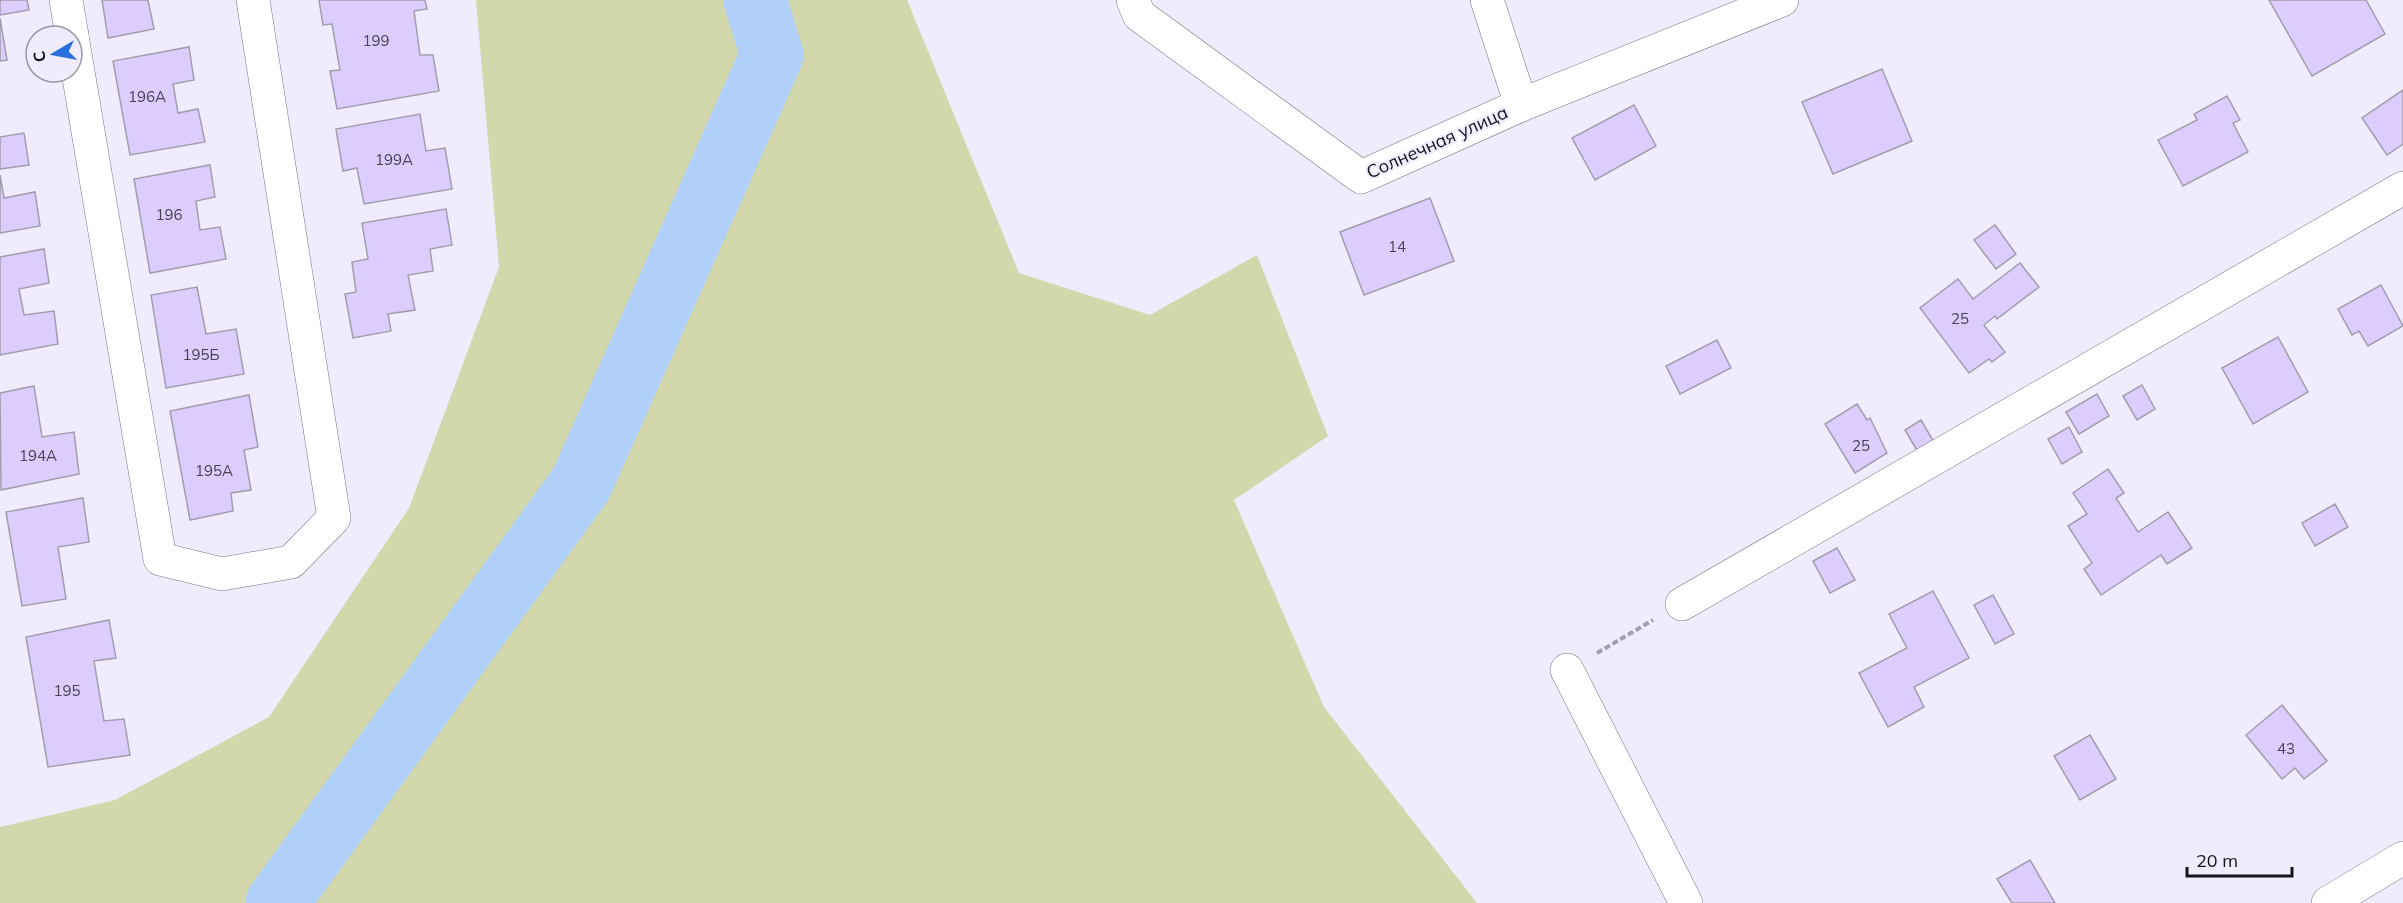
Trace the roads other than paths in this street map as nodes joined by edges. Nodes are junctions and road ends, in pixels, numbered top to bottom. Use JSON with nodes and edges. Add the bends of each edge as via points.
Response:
{"nodes":[{"id":1,"x":66,"y":0,"type":"edge"},
{"id":2,"x":253,"y":0,"type":"edge"},
{"id":3,"x":1133,"y":0,"type":"edge"},
{"id":4,"x":1487,"y":0,"type":"edge"},
{"id":5,"x":1782,"y":0,"type":"edge"},
{"id":6,"x":70,"y":24,"type":"edge"},
{"id":7,"x":80,"y":84,"type":"edge"},
{"id":8,"x":1521,"y":105,"type":"junction"},
{"id":9,"x":2403,"y":188,"type":"edge"},
{"id":10,"x":1682,"y":604,"type":"road end"},
{"id":11,"x":1567,"y":670,"type":"road end"},
{"id":12,"x":2403,"y":858,"type":"edge"},
{"id":13,"x":1686,"y":903,"type":"edge"},
{"id":14,"x":2328,"y":903,"type":"edge"}],
"edges":[{"from":1,"to":6,"type":"street"},
{"from":2,"to":7,"type":"street","via":[[334,518],[291,561],[222,574],[160,558]]},
{"from":3,"to":8,"type":"street","name":"Солнечная улица","via":[[1139,15],[1361,177]]},
{"from":4,"to":8,"type":"street"},
{"from":5,"to":8,"type":"street","name":"Солнечная улица"},
{"from":9,"to":10,"type":"street"},
{"from":11,"to":13,"type":"street"},
{"from":12,"to":14,"type":"street"}]}
